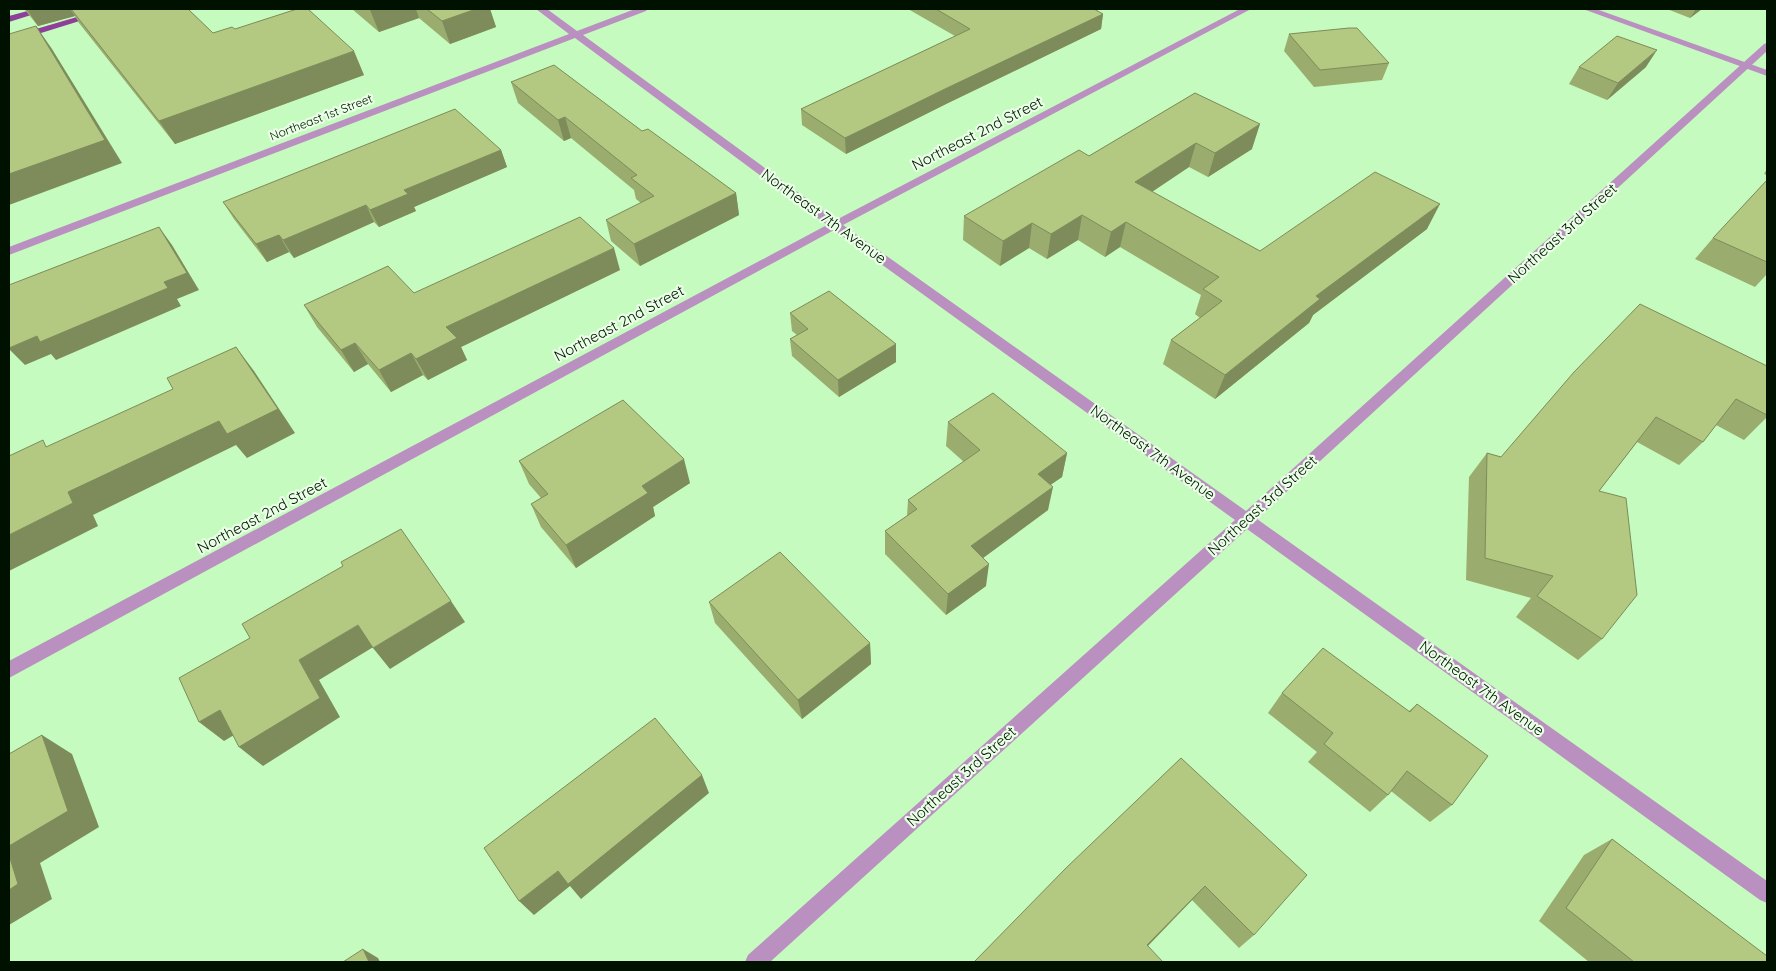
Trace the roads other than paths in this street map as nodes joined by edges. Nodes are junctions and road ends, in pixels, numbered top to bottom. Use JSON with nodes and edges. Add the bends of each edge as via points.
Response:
{"nodes":[{"id":1,"x":45,"y":9,"type":"edge"},
{"id":2,"x":113,"y":9,"type":"edge"},
{"id":3,"x":541,"y":9,"type":"edge"},
{"id":4,"x":642,"y":9,"type":"edge"},
{"id":5,"x":1247,"y":9,"type":"edge"},
{"id":6,"x":1588,"y":9,"type":"edge"},
{"id":7,"x":9,"y":20,"type":"edge"},
{"id":8,"x":576,"y":34,"type":"junction"},
{"id":9,"x":9,"y":40,"type":"edge"},
{"id":10,"x":1767,"y":46,"type":"edge"},
{"id":11,"x":1746,"y":66,"type":"junction"},
{"id":12,"x":1767,"y":74,"type":"edge"},
{"id":13,"x":835,"y":225,"type":"junction"},
{"id":14,"x":9,"y":251,"type":"edge"},
{"id":15,"x":1247,"y":519,"type":"junction"},
{"id":16,"x":9,"y":670,"type":"edge"},
{"id":17,"x":1767,"y":893,"type":"edge"},
{"id":18,"x":755,"y":962,"type":"edge"}],
"edges":[{"from":1,"to":7,"type":"main road"},
{"from":2,"to":9,"type":"main road"},
{"from":3,"to":8,"type":"street","name":"Northeast 7th Avenue"},
{"from":4,"to":8,"type":"street","name":"Northeast 1st Street"},
{"from":5,"to":13,"type":"street","name":"Northeast 2nd Street"},
{"from":6,"to":11,"type":"street"},
{"from":8,"to":13,"type":"street","name":"Northeast 7th Avenue"},
{"from":8,"to":14,"type":"street","name":"Northeast 1st Street"},
{"from":10,"to":11,"type":"street","name":"Northeast 3rd Street"},
{"from":11,"to":12,"type":"street"},
{"from":11,"to":15,"type":"street","name":"Northeast 3rd Street"},
{"from":13,"to":15,"type":"street","name":"Northeast 7th Avenue"},
{"from":13,"to":16,"type":"street","name":"Northeast 2nd Street"},
{"from":15,"to":17,"type":"street","name":"Northeast 7th Avenue"},
{"from":15,"to":18,"type":"street","name":"Northeast 3rd Street"}]}
